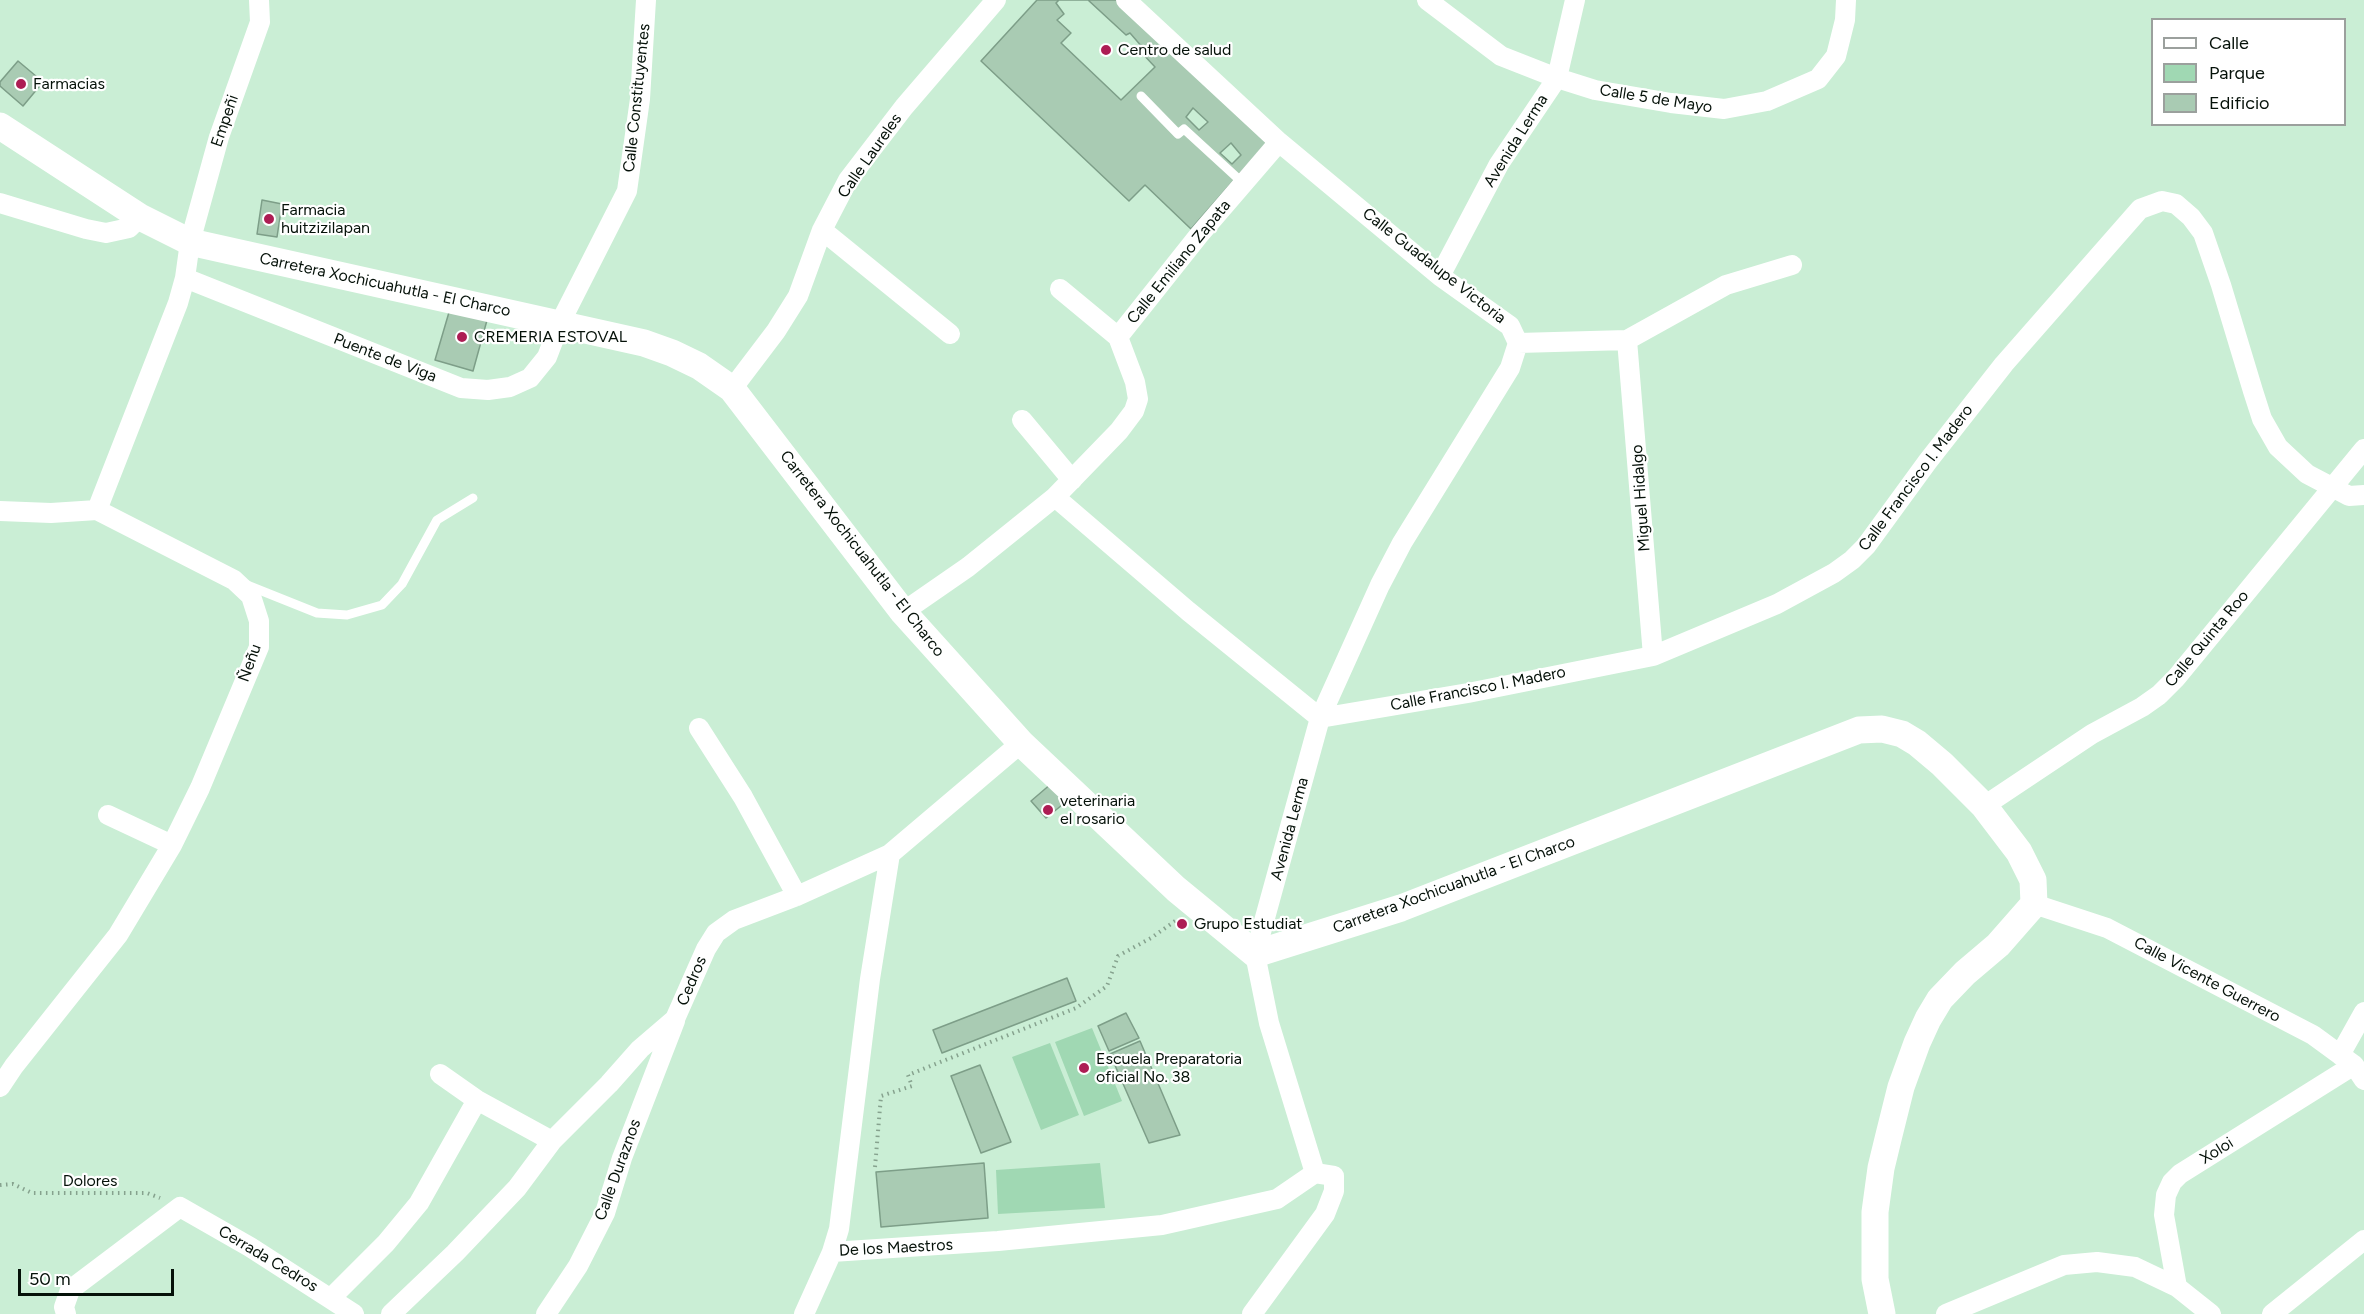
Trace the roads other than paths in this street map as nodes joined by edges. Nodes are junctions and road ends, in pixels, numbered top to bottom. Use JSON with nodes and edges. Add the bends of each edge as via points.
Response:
{"nodes":[{"id":1,"x":259,"y":0,"type":"edge"},
{"id":2,"x":646,"y":0,"type":"edge"},
{"id":3,"x":996,"y":0,"type":"edge"},
{"id":4,"x":1126,"y":0,"type":"edge"},
{"id":5,"x":1427,"y":0,"type":"edge"},
{"id":6,"x":1575,"y":0,"type":"edge"},
{"id":7,"x":1846,"y":0,"type":"edge"},
{"id":8,"x":1557,"y":78,"type":"junction"},
{"id":9,"x":1142,"y":96,"type":"dead end"},
{"id":10,"x":0,"y":126,"type":"edge"},
{"id":11,"x":1280,"y":142,"type":"junction"},
{"id":12,"x":1244,"y":184,"type":"junction"},
{"id":13,"x":0,"y":203,"type":"edge"},
{"id":14,"x":140,"y":217,"type":"junction"},
{"id":15,"x":822,"y":230,"type":"junction"},
{"id":16,"x":190,"y":243,"type":"junction"},
{"id":17,"x":1792,"y":265,"type":"dead end"},
{"id":18,"x":1440,"y":276,"type":"junction"},
{"id":19,"x":185,"y":278,"type":"junction"},
{"id":20,"x":1060,"y":289,"type":"dead end"},
{"id":21,"x":560,"y":323,"type":"junction"},
{"id":22,"x":950,"y":334,"type":"dead end"},
{"id":23,"x":1118,"y":337,"type":"junction"},
{"id":24,"x":1627,"y":340,"type":"junction"},
{"id":25,"x":1518,"y":344,"type":"junction"},
{"id":26,"x":732,"y":389,"type":"junction"},
{"id":27,"x":1022,"y":420,"type":"dead end"},
{"id":28,"x":2364,"y":449,"type":"edge"},
{"id":29,"x":1072,"y":480,"type":"junction"},
{"id":30,"x":2331,"y":486,"type":"junction"},
{"id":31,"x":2364,"y":495,"type":"edge"},
{"id":32,"x":1055,"y":497,"type":"junction"},
{"id":33,"x":473,"y":498,"type":"dead end"},
{"id":34,"x":97,"y":510,"type":"junction"},
{"id":35,"x":0,"y":511,"type":"edge"},
{"id":36,"x":234,"y":580,"type":"junction"},
{"id":37,"x":903,"y":612,"type":"junction"},
{"id":38,"x":1653,"y":656,"type":"junction"},
{"id":39,"x":1320,"y":718,"type":"junction"},
{"id":40,"x":699,"y":728,"type":"dead end"},
{"id":41,"x":1021,"y":743,"type":"junction"},
{"id":42,"x":1984,"y":806,"type":"junction"},
{"id":43,"x":108,"y":814,"type":"dead end"},
{"id":44,"x":172,"y":845,"type":"junction"},
{"id":45,"x":890,"y":854,"type":"junction"},
{"id":46,"x":797,"y":896,"type":"junction"},
{"id":47,"x":2034,"y":904,"type":"junction"},
{"id":48,"x":1255,"y":954,"type":"junction"},
{"id":49,"x":2364,"y":1012,"type":"edge"},
{"id":50,"x":675,"y":1019,"type":"junction"},
{"id":51,"x":2352,"y":1067,"type":"edge"},
{"id":52,"x":440,"y":1074,"type":"dead end"},
{"id":53,"x":0,"y":1086,"type":"edge"},
{"id":54,"x":477,"y":1100,"type":"junction"},
{"id":55,"x":552,"y":1141,"type":"junction"},
{"id":56,"x":1315,"y":1173,"type":"junction"},
{"id":57,"x":2364,"y":1240,"type":"edge"},
{"id":58,"x":832,"y":1252,"type":"junction"},
{"id":59,"x":2177,"y":1287,"type":"junction"},
{"id":60,"x":331,"y":1298,"type":"junction"},
{"id":61,"x":66,"y":1314,"type":"edge"},
{"id":62,"x":354,"y":1314,"type":"edge"},
{"id":63,"x":391,"y":1314,"type":"edge"},
{"id":64,"x":546,"y":1314,"type":"edge"},
{"id":65,"x":804,"y":1314,"type":"edge"},
{"id":66,"x":1252,"y":1314,"type":"edge"},
{"id":67,"x":1882,"y":1314,"type":"edge"},
{"id":68,"x":1946,"y":1314,"type":"edge"},
{"id":69,"x":2211,"y":1314,"type":"edge"},
{"id":70,"x":2272,"y":1314,"type":"edge"}],
"edges":[{"from":1,"to":16,"type":"street","name":"Empeñi","via":[[260,22],[219,137]]},
{"from":2,"to":21,"type":"street","name":"Calle Constituyentes","via":[[640,99],[627,191]]},
{"from":3,"to":15,"type":"street","name":"Calle Laureles","via":[[873,146],[848,180]]},
{"from":4,"to":11,"type":"street","name":"Calle Guadalupe Victoria"},
{"from":5,"to":8,"type":"street","name":"Calle 5 de Mayo","via":[[1502,56]]},
{"from":6,"to":8,"type":"street","name":"Avenida Lerma"},
{"from":7,"to":8,"type":"street","name":"Calle 5 de Mayo","via":[[1836,56],[1818,79],[1767,101],[1724,109],[1595,90]]},
{"from":8,"to":18,"type":"street","name":"Avenida Lerma","via":[[1498,164]]},
{"from":9,"to":12,"type":"lane","via":[[1178,134],[1184,129]]},
{"from":10,"to":14,"type":"main road","name":"Carretera Xochicuahutla - El Charco"},
{"from":11,"to":12,"type":"street","name":"Calle Emiliano Zapata"},
{"from":11,"to":18,"type":"street","name":"Calle Guadalupe Victoria"},
{"from":12,"to":23,"type":"street","name":"Calle Emiliano Zapata"},
{"from":13,"to":14,"type":"street","via":[[106,233],[129,228]]},
{"from":14,"to":16,"type":"main road","name":"Carretera Xochicuahutla - El Charco"},
{"from":15,"to":22,"type":"street"},
{"from":15,"to":26,"type":"street","name":"Calle Laureles","via":[[798,296]]},
{"from":16,"to":19,"type":"street"},
{"from":16,"to":21,"type":"main road","name":"Carretera Xochicuahutla - El Charco"},
{"from":17,"to":24,"type":"street","via":[[1726,285]]},
{"from":18,"to":25,"type":"street","name":"Calle Guadalupe Victoria","via":[[1510,326]]},
{"from":19,"to":21,"type":"street","name":"Puente de Viga","via":[[461,388],[510,387],[530,378],[547,357]]},
{"from":19,"to":34,"type":"street"},
{"from":20,"to":23,"type":"street"},
{"from":21,"to":26,"type":"main road","name":"Carretera Xochicuahutla - El Charco","via":[[672,353]]},
{"from":23,"to":29,"type":"street","name":"Calle Emiliano Zapata","via":[[1138,399],[1119,431]]},
{"from":24,"to":25,"type":"street"},
{"from":24,"to":38,"type":"street","name":"Miguel Hidalgo"},
{"from":25,"to":39,"type":"street","name":"Avenida Lerma","via":[[1510,368],[1402,543]]},
{"from":26,"to":37,"type":"main road","name":"Carretera Xochicuahutla - El Charco"},
{"from":27,"to":29,"type":"street"},
{"from":28,"to":30,"type":"street","name":"Calle Quinta Roo"},
{"from":29,"to":32,"type":"street","name":"Calle Emiliano Zapata"},
{"from":30,"to":31,"type":"street","name":"Calle Francisco I. Madero","via":[[2349,496]]},
{"from":30,"to":38,"type":"street","name":"Calle Francisco I. Madero","via":[[2307,474],[2278,447],[2262,419],[2203,233],[2176,204],[2162,201],[2140,209],[2004,364],[1852,560],[1777,604]]},
{"from":30,"to":42,"type":"street","name":"Calle Quinta Roo","via":[[2159,695]]},
{"from":32,"to":37,"type":"street","name":"Calle Emiliano Zapata","via":[[968,567]]},
{"from":32,"to":39,"type":"street"},
{"from":33,"to":36,"type":"lane","via":[[437,520],[402,584],[382,605],[347,615],[317,613]]},
{"from":34,"to":35,"type":"street"},
{"from":34,"to":36,"type":"street","name":"Ñeñu"},
{"from":36,"to":44,"type":"street","name":"Ñeñu","via":[[251,596],[259,621],[259,647]]},
{"from":37,"to":41,"type":"main road","name":"Carretera Xochicuahutla - El Charco"},
{"from":38,"to":39,"type":"street","name":"Calle Francisco I. Madero"},
{"from":39,"to":48,"type":"street","name":"Avenida Lerma"},
{"from":40,"to":46,"type":"street","via":[[743,797]]},
{"from":41,"to":45,"type":"street","name":"Cedros"},
{"from":41,"to":48,"type":"main road","name":"Carretera Xochicuahutla - El Charco","via":[[1196,907]]},
{"from":42,"to":47,"type":"main road","name":"Carretera Xochicuahutla - El Charco","via":[[2026,864]]},
{"from":42,"to":48,"type":"main road","name":"Carretera Xochicuahutla - El Charco","via":[[1917,742],[1882,729],[1859,730],[1401,908]]},
{"from":43,"to":44,"type":"street"},
{"from":44,"to":53,"type":"street","name":"Ñeñu","via":[[118,935]]},
{"from":45,"to":46,"type":"street","name":"Cedros"},
{"from":45,"to":58,"type":"street","name":"De los Maestros","via":[[860,1048],[839,1229]]},
{"from":46,"to":50,"type":"street","name":"Cedros","via":[[734,920],[716,933]]},
{"from":47,"to":51,"type":"street","name":"Calle Vicente Guerrero","via":[[2107,928],[2313,1035]]},
{"from":47,"to":67,"type":"main road","via":[[1998,945],[1940,999],[1917,1043],[1889,1135],[1875,1212],[1875,1280]]},
{"from":48,"to":56,"type":"street","name":"Avenida Lerma","via":[[1269,1023]]},
{"from":49,"to":51,"type":"street"},
{"from":50,"to":55,"type":"street","name":"Cedros","via":[[640,1049]]},
{"from":50,"to":64,"type":"street","name":"Calle Duraznos","via":[[604,1213],[578,1266]]},
{"from":51,"to":59,"type":"street","name":"Xoloi","via":[[2172,1182],[2164,1215]]},
{"from":52,"to":54,"type":"street"},
{"from":54,"to":55,"type":"street"},
{"from":54,"to":60,"type":"street","via":[[419,1203]]},
{"from":55,"to":63,"type":"street","name":"Cedros","via":[[517,1188]]},
{"from":56,"to":58,"type":"street","name":"De los Maestros","via":[[1278,1199],[1162,1225]]},
{"from":56,"to":66,"type":"street","via":[[1334,1176],[1334,1191],[1325,1214]]},
{"from":57,"to":70,"type":"street"},
{"from":58,"to":65,"type":"street"},
{"from":59,"to":68,"type":"street","via":[[2135,1267],[2097,1262],[2064,1265]]},
{"from":59,"to":69,"type":"street"},
{"from":60,"to":61,"type":"street","name":"Cerrada Cedros","via":[[180,1207],[70,1290],[64,1307]]},
{"from":60,"to":62,"type":"street","name":"Cerrada Cedros"}]}
